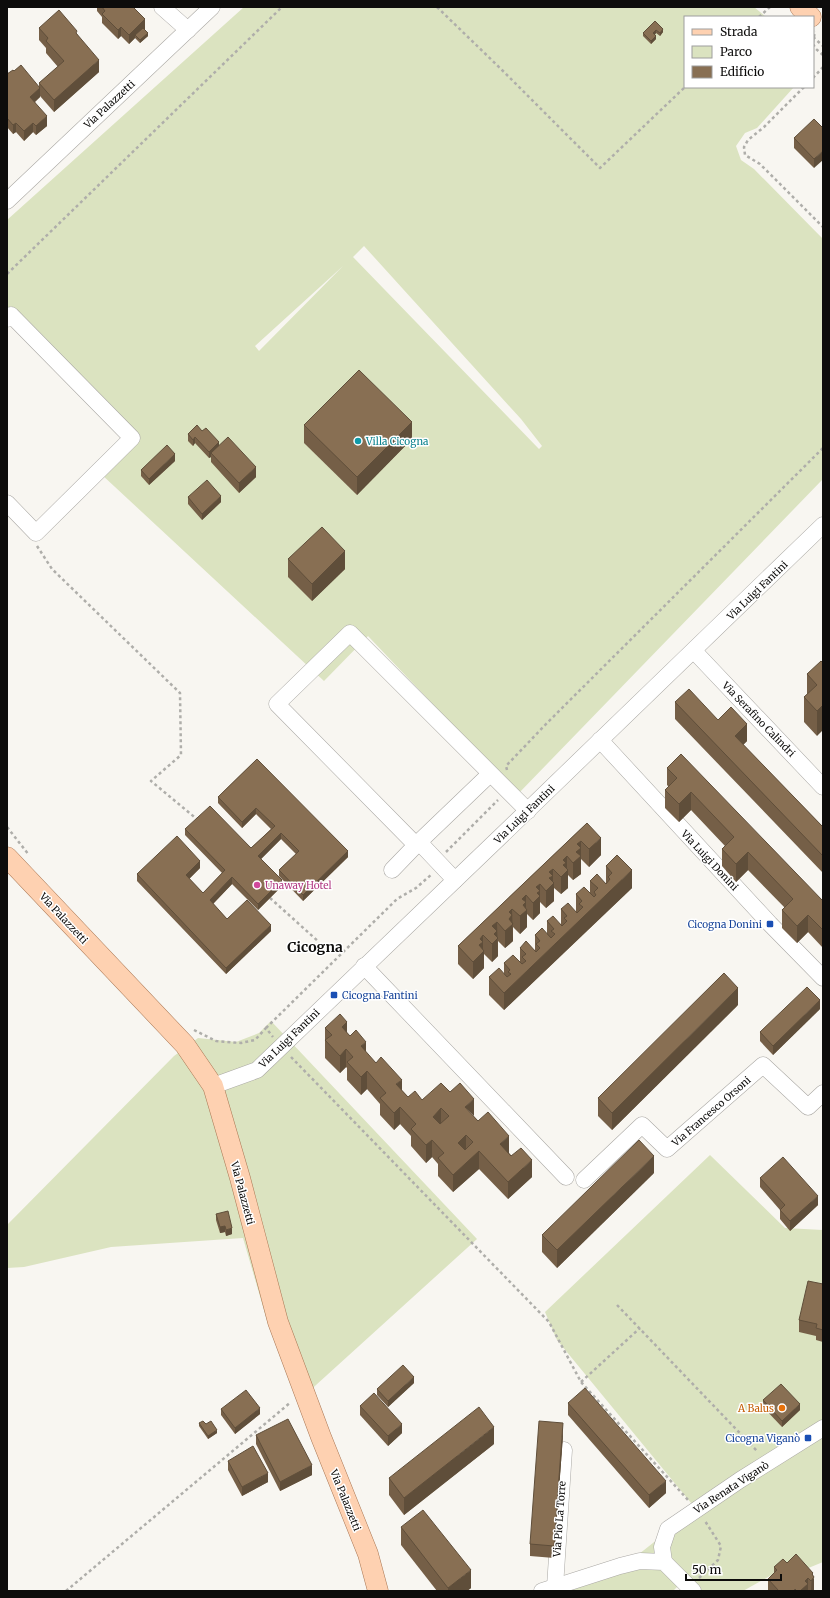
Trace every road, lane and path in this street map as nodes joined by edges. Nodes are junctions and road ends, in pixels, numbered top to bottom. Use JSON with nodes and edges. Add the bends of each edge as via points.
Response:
{"nodes":[{"id":1,"x":162,"y":7,"type":"edge"},
{"id":2,"x":212,"y":7,"type":"edge"},
{"id":3,"x":282,"y":7,"type":"edge"},
{"id":4,"x":437,"y":7,"type":"edge"},
{"id":5,"x":770,"y":7,"type":"edge"},
{"id":6,"x":800,"y":7,"type":"edge"},
{"id":7,"x":760,"y":16,"type":"edge"},
{"id":8,"x":810,"y":16,"type":"edge"},
{"id":9,"x":814,"y":20,"type":"edge"},
{"id":10,"x":823,"y":27,"type":"edge"},
{"id":11,"x":188,"y":30,"type":"junction"},
{"id":12,"x":814,"y":38,"type":"edge"},
{"id":13,"x":814,"y":46,"type":"edge"},
{"id":14,"x":823,"y":46,"type":"edge"},
{"id":15,"x":823,"y":55,"type":"edge"},
{"id":16,"x":823,"y":67,"type":"edge"},
{"id":17,"x":814,"y":77,"type":"edge"},
{"id":18,"x":685,"y":88,"type":"edge"},
{"id":19,"x":803,"y":88,"type":"edge"},
{"id":20,"x":7,"y":201,"type":"edge"},
{"id":21,"x":823,"y":227,"type":"edge"},
{"id":22,"x":7,"y":274,"type":"edge"},
{"id":23,"x":7,"y":319,"type":"edge"},
{"id":24,"x":823,"y":448,"type":"edge"},
{"id":25,"x":7,"y":503,"type":"edge"},
{"id":26,"x":823,"y":525,"type":"edge"},
{"id":27,"x":36,"y":532,"type":"junction"},
{"id":28,"x":694,"y":651,"type":"junction"},
{"id":29,"x":600,"y":740,"type":"junction"},
{"id":30,"x":490,"y":774,"type":"junction"},
{"id":31,"x":823,"y":787,"type":"edge"},
{"id":32,"x":507,"y":790,"type":"junction"},
{"id":33,"x":528,"y":811,"type":"junction"},
{"id":34,"x":200,"y":822,"type":"edge"},
{"id":35,"x":7,"y":827,"type":"edge"},
{"id":36,"x":418,"y":844,"type":"junction"},
{"id":37,"x":7,"y":857,"type":"edge"},
{"id":38,"x":34,"y":861,"type":"dead end"},
{"id":39,"x":440,"y":865,"type":"junction"},
{"id":40,"x":392,"y":870,"type":"dead end"},
{"id":41,"x":455,"y":880,"type":"junction"},
{"id":42,"x":270,"y":898,"type":"edge"},
{"id":43,"x":319,"y":942,"type":"dead end"},
{"id":44,"x":364,"y":966,"type":"junction"},
{"id":45,"x":823,"y":978,"type":"edge"},
{"id":46,"x":266,"y":1028,"type":"junction"},
{"id":47,"x":191,"y":1029,"type":"dead end"},
{"id":48,"x":281,"y":1046,"type":"junction"},
{"id":49,"x":213,"y":1086,"type":"junction"},
{"id":50,"x":823,"y":1093,"type":"edge"},
{"id":51,"x":566,"y":1177,"type":"dead end"},
{"id":52,"x":584,"y":1180,"type":"dead end"},
{"id":53,"x":617,"y":1305,"type":"dead end"},
{"id":54,"x":640,"y":1328,"type":"junction"},
{"id":55,"x":581,"y":1382,"type":"junction"},
{"id":56,"x":304,"y":1391,"type":"junction"},
{"id":57,"x":823,"y":1428,"type":"edge"},
{"id":58,"x":564,"y":1450,"type":"dead end"},
{"id":59,"x":768,"y":1463,"type":"junction"},
{"id":60,"x":696,"y":1509,"type":"junction"},
{"id":61,"x":664,"y":1562,"type":"junction"},
{"id":62,"x":548,"y":1589,"type":"edge"},
{"id":63,"x":691,"y":1589,"type":"edge"},
{"id":64,"x":66,"y":1591,"type":"edge"},
{"id":65,"x":378,"y":1591,"type":"edge"}],
"edges":[{"from":1,"to":11,"type":"street"},
{"from":2,"to":11,"type":"street","name":"Via Palazzetti"},
{"from":3,"to":22,"type":"path"},
{"from":4,"to":18,"type":"path","via":[[600,168]]},
{"from":5,"to":7,"type":"path"},
{"from":6,"to":8,"type":"main road"},
{"from":9,"to":10,"type":"main road"},
{"from":11,"to":20,"type":"street","name":"Via Palazzetti"},
{"from":12,"to":14,"type":"path"},
{"from":13,"to":15,"type":"path"},
{"from":16,"to":17,"type":"path"},
{"from":19,"to":21,"type":"path","via":[[748,140],[744,147],[745,155],[760,164]]},
{"from":23,"to":27,"type":"street","via":[[11,315],[132,438]]},
{"from":24,"to":32,"type":"path","via":[[506,766],[513,781]]},
{"from":25,"to":27,"type":"street"},
{"from":26,"to":28,"type":"street","name":"Via Luigi Fantini"},
{"from":27,"to":34,"type":"path","via":[[37,548],[52,570],[180,693],[181,755],[151,781]]},
{"from":28,"to":29,"type":"street","name":"Via Luigi Fantini"},
{"from":28,"to":31,"type":"street","name":"Via Serafino Calindri"},
{"from":29,"to":33,"type":"street","name":"Via Luigi Fantini"},
{"from":29,"to":45,"type":"street","name":"Via Luigi Donini","via":[[764,919]]},
{"from":30,"to":32,"type":"street"},
{"from":30,"to":36,"type":"street"},
{"from":30,"to":36,"type":"street","via":[[350,633],[333,649],[277,704]]},
{"from":32,"to":33,"type":"street"},
{"from":32,"to":39,"type":"path","via":[[446,852],[445,860]]},
{"from":33,"to":41,"type":"street","name":"Via Luigi Fantini"},
{"from":35,"to":38,"type":"path"},
{"from":36,"to":39,"type":"street"},
{"from":36,"to":40,"type":"street"},
{"from":37,"to":49,"type":"main road","name":"Via Palazzetti","via":[[185,1045]]},
{"from":39,"to":41,"type":"street"},
{"from":39,"to":46,"type":"path","via":[[416,888],[397,899]]},
{"from":41,"to":44,"type":"street","name":"Via Luigi Fantini"},
{"from":42,"to":43,"type":"path"},
{"from":44,"to":48,"type":"street","name":"Via Luigi Fantini"},
{"from":44,"to":51,"type":"street"},
{"from":46,"to":47,"type":"path","via":[[255,1040],[241,1043],[216,1040]]},
{"from":46,"to":48,"type":"path"},
{"from":48,"to":49,"type":"street","name":"Via Luigi Fantini","via":[[257,1070]]},
{"from":48,"to":55,"type":"path","via":[[549,1322]]},
{"from":49,"to":56,"type":"main road","name":"Via Palazzetti","via":[[278,1322]]},
{"from":50,"to":52,"type":"street","name":"Via Francesco Orsoni","via":[[808,1106],[763,1065],[667,1149],[642,1125]]},
{"from":53,"to":54,"type":"path"},
{"from":54,"to":55,"type":"path"},
{"from":54,"to":59,"type":"path"},
{"from":55,"to":60,"type":"path"},
{"from":56,"to":64,"type":"path"},
{"from":56,"to":65,"type":"main road","name":"Via Palazzetti","via":[[368,1554]]},
{"from":57,"to":59,"type":"street","name":"Via Renata Viganò"},
{"from":58,"to":62,"type":"street","name":"Via Pio La Torre"},
{"from":59,"to":60,"type":"street","name":"Via Renata Viganò"},
{"from":60,"to":61,"type":"street","name":"Via Renata Viganò","via":[[668,1529],[662,1547]]},
{"from":60,"to":63,"type":"path","via":[[721,1546],[718,1560]]},
{"from":61,"to":62,"type":"street","name":"Via Pio La Torre","via":[[640,1561]]},
{"from":61,"to":63,"type":"street"}]}
